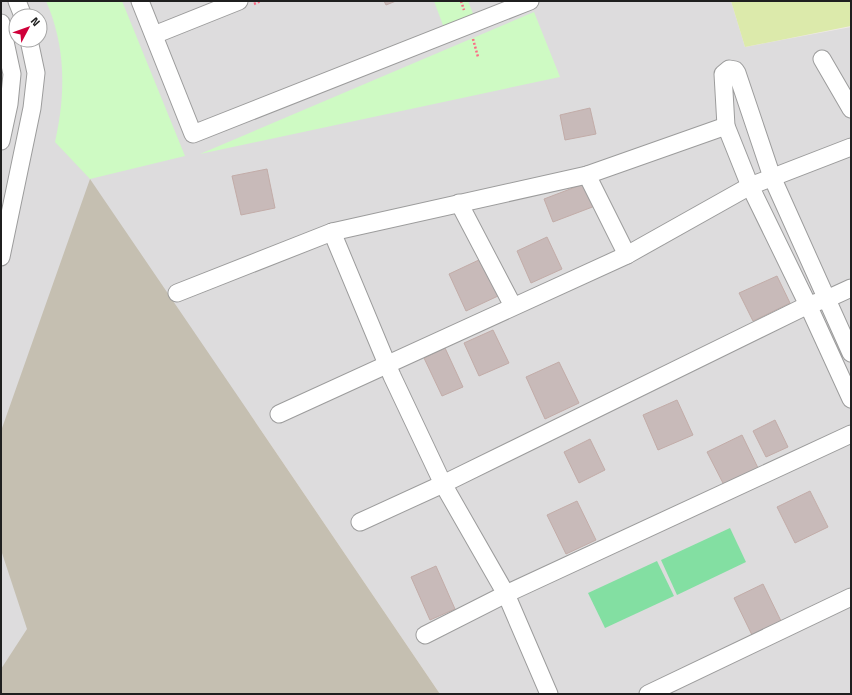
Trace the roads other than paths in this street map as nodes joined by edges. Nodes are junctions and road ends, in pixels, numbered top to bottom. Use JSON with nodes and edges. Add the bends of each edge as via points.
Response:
{"nodes":[{"id":1,"x":140,"y":1,"type":"edge"},
{"id":2,"x":530,"y":1,"type":"edge"},
{"id":3,"x":246,"y":2,"type":"edge"},
{"id":4,"x":1,"y":23,"type":"edge"},
{"id":5,"x":154,"y":35,"type":"junction"},
{"id":6,"x":31,"y":48,"type":"edge"},
{"id":7,"x":822,"y":59,"type":"dead end"},
{"id":8,"x":851,"y":109,"type":"edge"},
{"id":9,"x":726,"y":126,"type":"junction"},
{"id":10,"x":1,"y":141,"type":"edge"},
{"id":11,"x":851,"y":147,"type":"edge"},
{"id":12,"x":587,"y":175,"type":"junction"},
{"id":13,"x":772,"y":177,"type":"junction"},
{"id":14,"x":750,"y":186,"type":"junction"},
{"id":15,"x":459,"y":204,"type":"junction"},
{"id":16,"x":332,"y":232,"type":"junction"},
{"id":17,"x":627,"y":255,"type":"junction"},
{"id":18,"x":1,"y":257,"type":"edge"},
{"id":19,"x":851,"y":288,"type":"edge"},
{"id":20,"x":177,"y":293,"type":"dead end"},
{"id":21,"x":827,"y":299,"type":"junction"},
{"id":22,"x":808,"y":305,"type":"junction"},
{"id":23,"x":513,"y":306,"type":"junction"},
{"id":24,"x":851,"y":353,"type":"edge"},
{"id":25,"x":387,"y":364,"type":"junction"},
{"id":26,"x":851,"y":399,"type":"edge"},
{"id":27,"x":279,"y":414,"type":"dead end"},
{"id":28,"x":851,"y":434,"type":"edge"},
{"id":29,"x":443,"y":484,"type":"junction"},
{"id":30,"x":360,"y":522,"type":"dead end"},
{"id":31,"x":506,"y":594,"type":"junction"},
{"id":32,"x":851,"y":597,"type":"edge"},
{"id":33,"x":425,"y":635,"type":"dead end"},
{"id":34,"x":549,"y":694,"type":"edge"},
{"id":35,"x":648,"y":694,"type":"edge"}],
"edges":[{"from":1,"to":5,"type":"street"},
{"from":2,"to":5,"type":"street","via":[[193,134]]},
{"from":3,"to":5,"type":"street"},
{"from":4,"to":10,"type":"street","via":[[12,74]]},
{"from":6,"to":18,"type":"street","via":[[36,73]]},
{"from":7,"to":8,"type":"street"},
{"from":9,"to":12,"type":"street"},
{"from":9,"to":13,"type":"street","via":[[723,74],[732,69],[737,73]]},
{"from":9,"to":14,"type":"street"},
{"from":11,"to":13,"type":"street"},
{"from":12,"to":15,"type":"street"},
{"from":12,"to":17,"type":"street"},
{"from":13,"to":14,"type":"street"},
{"from":13,"to":21,"type":"street"},
{"from":14,"to":17,"type":"street"},
{"from":14,"to":22,"type":"street"},
{"from":15,"to":16,"type":"street"},
{"from":15,"to":23,"type":"street"},
{"from":16,"to":20,"type":"street"},
{"from":16,"to":25,"type":"street"},
{"from":17,"to":23,"type":"street"},
{"from":19,"to":21,"type":"street"},
{"from":21,"to":22,"type":"street"},
{"from":21,"to":24,"type":"street"},
{"from":22,"to":26,"type":"street"},
{"from":22,"to":29,"type":"street"},
{"from":23,"to":25,"type":"street"},
{"from":25,"to":27,"type":"street"},
{"from":25,"to":29,"type":"street"},
{"from":28,"to":31,"type":"street"},
{"from":29,"to":30,"type":"street"},
{"from":29,"to":31,"type":"street"},
{"from":31,"to":33,"type":"street"},
{"from":31,"to":34,"type":"street"},
{"from":32,"to":35,"type":"street"}]}
